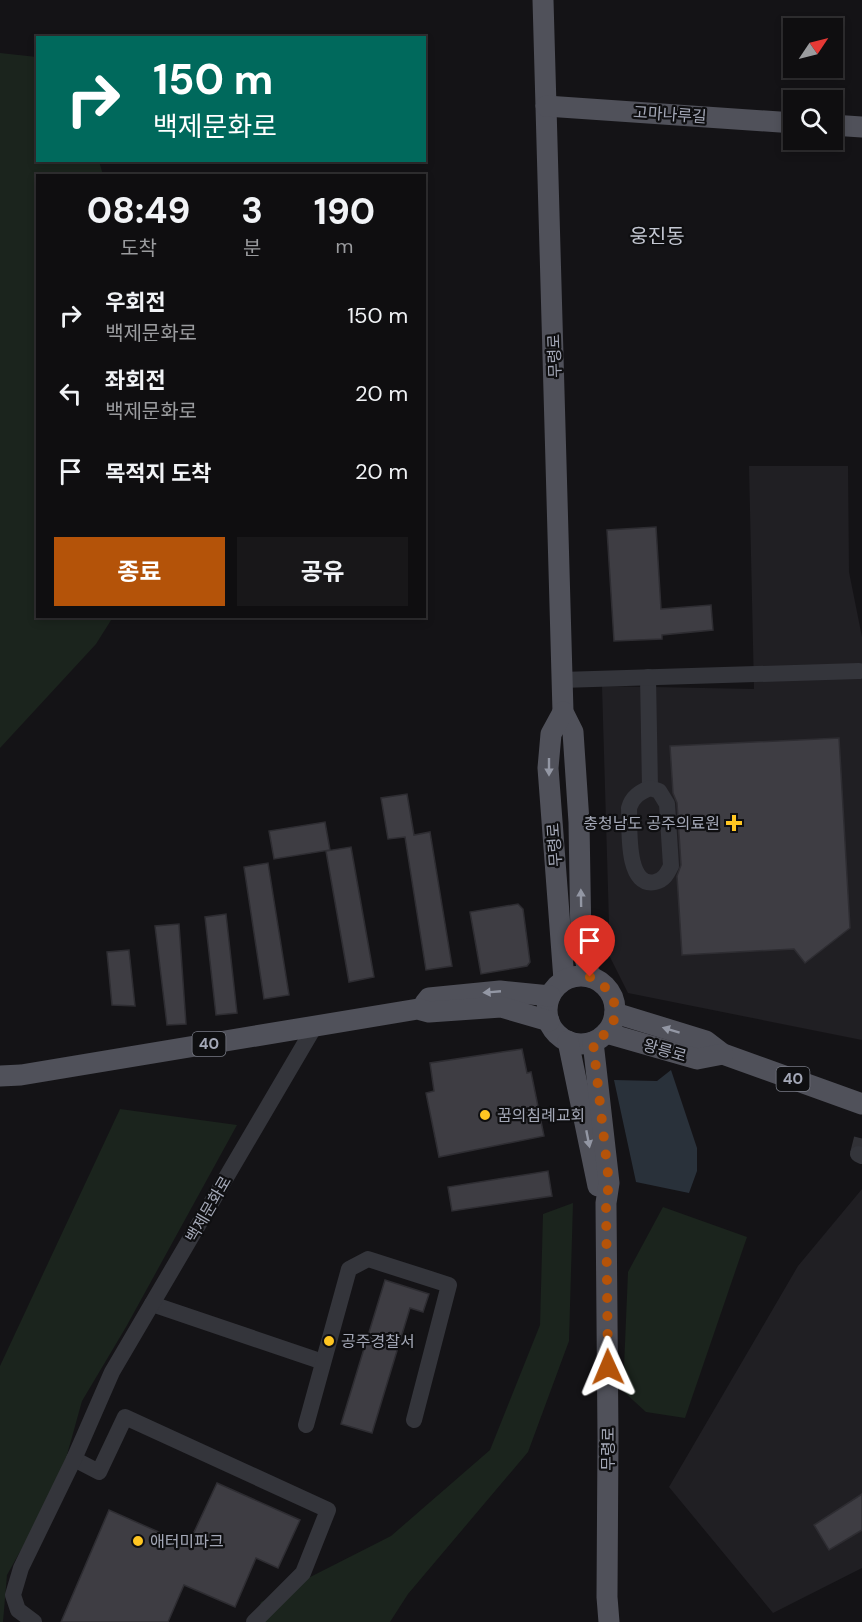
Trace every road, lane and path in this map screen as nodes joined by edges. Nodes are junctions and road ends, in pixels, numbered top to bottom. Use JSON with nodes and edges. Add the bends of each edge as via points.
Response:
{"nodes":[{"id":1,"x":543,"y":0,"type":"edge"},
{"id":2,"x":546,"y":106,"type":"junction"},
{"id":3,"x":783,"y":122,"type":"edge"},
{"id":4,"x":843,"y":126,"type":"edge"},
{"id":5,"x":862,"y":127,"type":"edge"},
{"id":6,"x":859,"y":671,"type":"dead end"},
{"id":7,"x":648,"y":677,"type":"junction"},
{"id":8,"x":561,"y":680,"type":"junction"},
{"id":9,"x":563,"y":712,"type":"junction"},
{"id":10,"x":650,"y":788,"type":"junction"},
{"id":11,"x":590,"y":977,"type":"junction"},
{"id":12,"x":557,"y":988,"type":"junction"},
{"id":13,"x":418,"y":1009,"type":"junction"},
{"id":14,"x":549,"y":1021,"type":"junction"},
{"id":15,"x":315,"y":1026,"type":"junction"},
{"id":16,"x":605,"y":1029,"type":"junction"},
{"id":17,"x":568,"y":1041,"type":"junction"},
{"id":18,"x":0,"y":1076,"type":"edge"},
{"id":19,"x":862,"y":1104,"type":"edge"},
{"id":20,"x":606,"y":1203,"type":"junction"},
{"id":21,"x":152,"y":1304,"type":"junction"},
{"id":22,"x":323,"y":1362,"type":"junction"},
{"id":23,"x":414,"y":1419,"type":"dead end"},
{"id":24,"x":306,"y":1425,"type":"dead end"},
{"id":25,"x":74,"y":1459,"type":"junction"},
{"id":26,"x":34,"y":1622,"type":"edge"},
{"id":27,"x":254,"y":1622,"type":"edge"},
{"id":28,"x":609,"y":1622,"type":"edge"}],
"edges":[{"from":1,"to":2,"type":"main road","name":"무령로"},
{"from":2,"to":3,"type":"main road","name":"고마나루길"},
{"from":2,"to":8,"type":"main road","name":"무령로"},
{"from":4,"to":5,"type":"main road"},
{"from":6,"to":7,"type":"street"},
{"from":7,"to":8,"type":"street"},
{"from":7,"to":10,"type":"street"},
{"from":8,"to":9,"type":"main road","name":"무령로"},
{"from":11,"to":9,"type":"main road","name":"무령로","one_way":true,"via":[[581,943],[573,732]]},
{"from":9,"to":12,"type":"main road","name":"무령로","one_way":true,"via":[[551,734],[548,768]]},
{"from":10,"to":10,"type":"street","via":[[639,793],[629,808],[634,872],[651,882],[667,875],[671,866],[667,804],[659,791]]},
{"from":11,"to":12,"type":"main road","number":"40","via":[[572,977]]},
{"from":11,"to":16,"type":"main road","via":[[612,995]]},
{"from":12,"to":13,"type":"main road","number":"40","one_way":true,"via":[[429,998]]},
{"from":12,"to":14,"type":"main road","via":[[548,1004]]},
{"from":13,"to":14,"type":"main road","number":"40","via":[[429,1012],[501,1007]]},
{"from":13,"to":15,"type":"main road","number":"40"},
{"from":14,"to":17,"type":"main road"},
{"from":15,"to":18,"type":"main road","number":"40"},
{"from":15,"to":21,"type":"street","name":"백제문화로"},
{"from":16,"to":17,"type":"main road","number":"40","via":[[576,1043]]},
{"from":16,"to":19,"type":"main road","name":"왕릉로","number":"40","via":[[706,1041],[723,1054]]},
{"from":16,"to":20,"type":"main road","name":"무령로","via":[[609,1183]]},
{"from":17,"to":20,"type":"main road","name":"무령로","one_way":true,"via":[[598,1187]]},
{"from":20,"to":28,"type":"main road","name":"무령로"},
{"from":21,"to":22,"type":"street"},
{"from":21,"to":25,"type":"street","name":"백제문화로","via":[[112,1372]]},
{"from":22,"to":23,"type":"street","via":[[349,1269],[368,1259],[449,1285]]},
{"from":22,"to":24,"type":"street"},
{"from":25,"to":26,"type":"street","name":"백제문화로","via":[[21,1568],[13,1595],[18,1610]]},
{"from":25,"to":27,"type":"street","via":[[99,1472],[125,1417],[328,1510],[303,1573]]}]}
